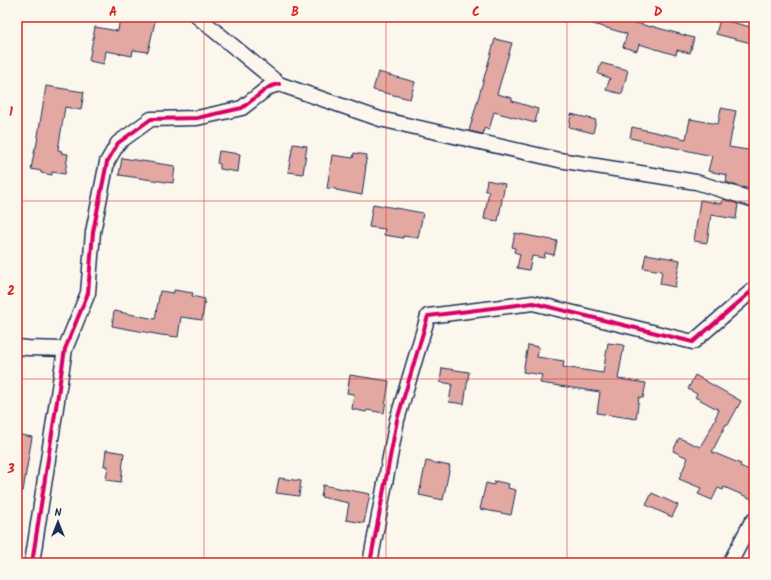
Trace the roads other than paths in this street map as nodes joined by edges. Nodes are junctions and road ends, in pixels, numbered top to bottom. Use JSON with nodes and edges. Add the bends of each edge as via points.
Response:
{"nodes":[{"id":1,"x":198,"y":17,"type":"edge"},
{"id":2,"x":279,"y":84,"type":"junction"},
{"id":3,"x":754,"y":200,"type":"edge"},
{"id":4,"x":754,"y":289,"type":"edge"},
{"id":5,"x":17,"y":347,"type":"edge"},
{"id":6,"x":65,"y":349,"type":"junction"},
{"id":7,"x":753,"y":522,"type":"edge"},
{"id":8,"x":32,"y":563,"type":"edge"},
{"id":9,"x":370,"y":563,"type":"edge"},
{"id":10,"x":730,"y":563,"type":"edge"}],
"edges":[{"from":1,"to":2,"type":"street"},
{"from":2,"to":3,"type":"street","via":[[380,119],[559,160],[696,182]]},
{"from":2,"to":6,"type":"street","via":[[269,87],[242,108],[197,118],[151,119],[118,143],[107,162],[93,232],[88,292]]},
{"from":4,"to":9,"type":"street","via":[[693,342],[533,303],[428,316],[397,420]]},
{"from":5,"to":6,"type":"street"},
{"from":6,"to":8,"type":"street"},
{"from":7,"to":10,"type":"street"}]}
